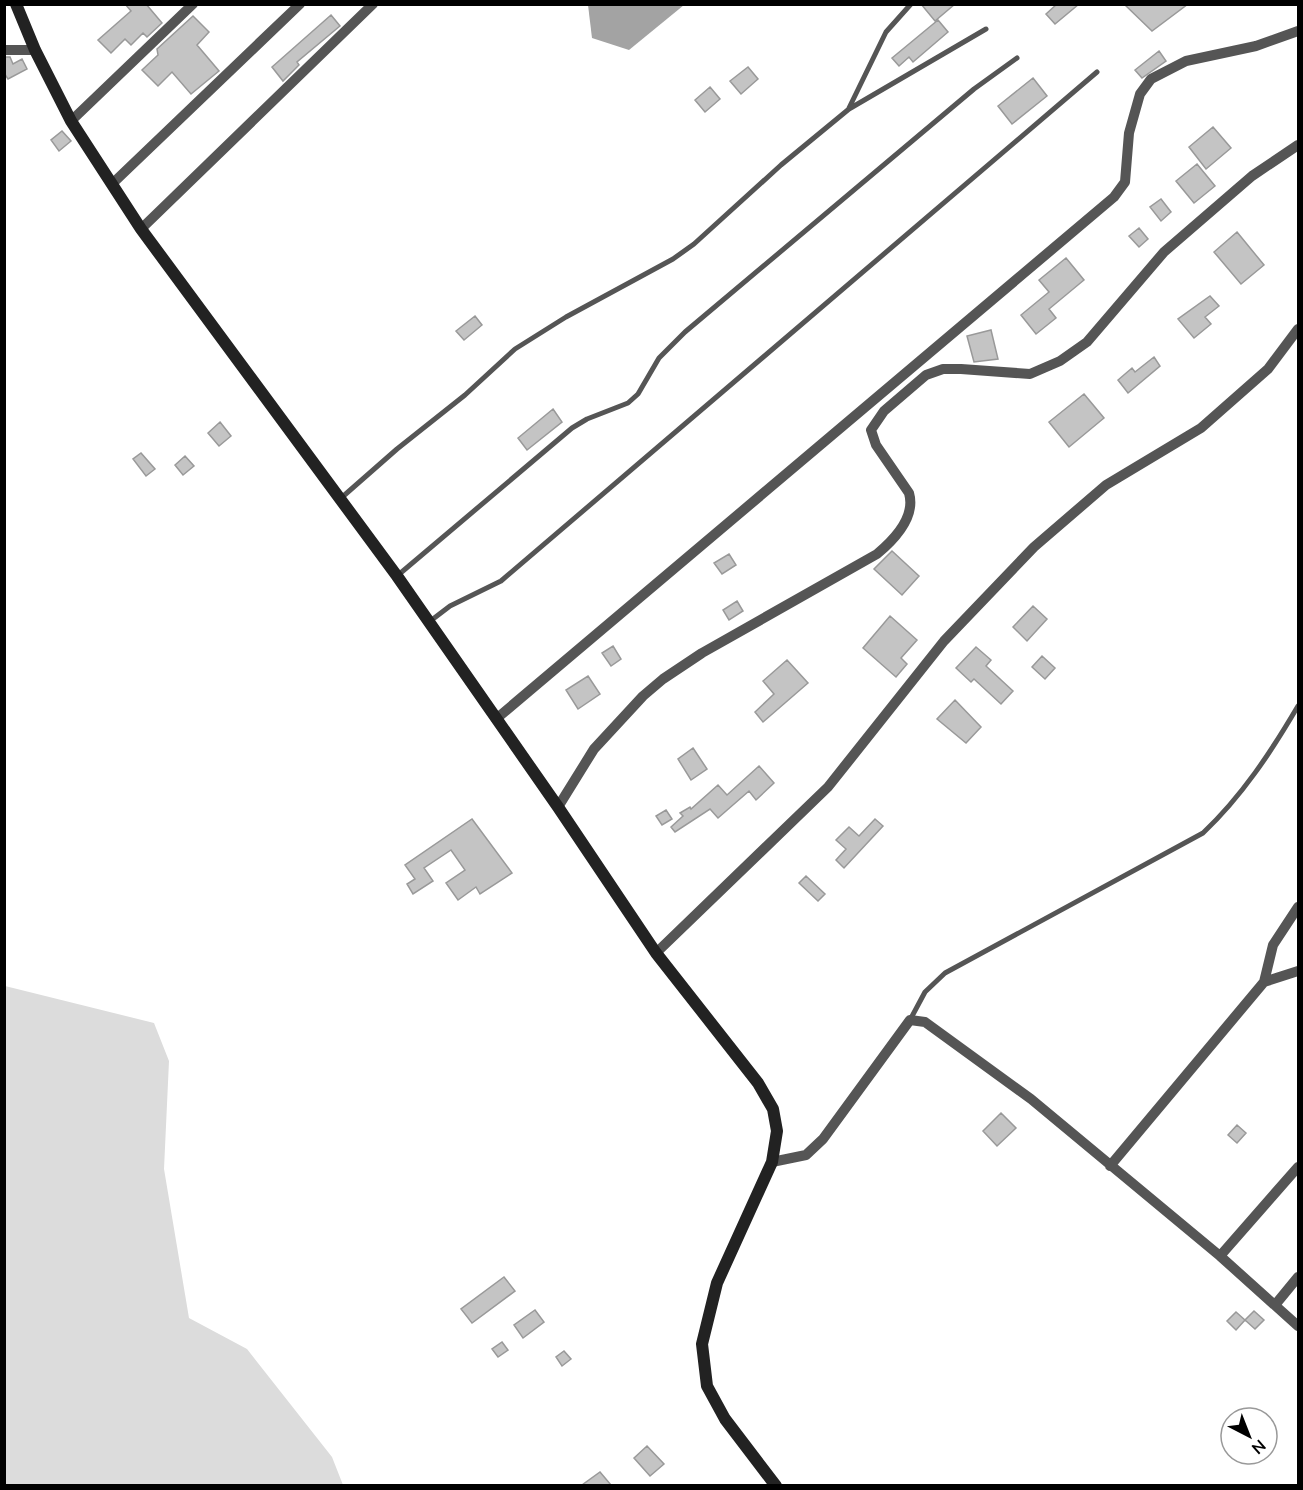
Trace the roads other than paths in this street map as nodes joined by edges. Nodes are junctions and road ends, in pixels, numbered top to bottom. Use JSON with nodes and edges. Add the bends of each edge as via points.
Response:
{"nodes":[{"id":1,"x":16,"y":4,"type":"edge"},
{"id":2,"x":193,"y":4,"type":"edge"},
{"id":3,"x":300,"y":4,"type":"edge"},
{"id":4,"x":373,"y":4,"type":"edge"},
{"id":5,"x":911,"y":4,"type":"edge"},
{"id":6,"x":986,"y":30,"type":"dead end"},
{"id":7,"x":1299,"y":31,"type":"edge"},
{"id":8,"x":4,"y":50,"type":"edge"},
{"id":9,"x":35,"y":50,"type":"junction"},
{"id":10,"x":1017,"y":58,"type":"dead end"},
{"id":11,"x":1097,"y":72,"type":"dead end"},
{"id":12,"x":849,"y":109,"type":"junction"},
{"id":13,"x":71,"y":121,"type":"junction"},
{"id":14,"x":1299,"y":145,"type":"edge"},
{"id":15,"x":113,"y":183,"type":"junction"},
{"id":16,"x":141,"y":229,"type":"junction"},
{"id":17,"x":1299,"y":330,"type":"edge"},
{"id":18,"x":340,"y":499,"type":"junction"},
{"id":19,"x":397,"y":576,"type":"junction"},
{"id":20,"x":429,"y":622,"type":"junction"},
{"id":21,"x":1299,"y":706,"type":"edge"},
{"id":22,"x":496,"y":719,"type":"junction"},
{"id":23,"x":558,"y":807,"type":"junction"},
{"id":24,"x":1299,"y":907,"type":"edge"},
{"id":25,"x":656,"y":953,"type":"junction"},
{"id":26,"x":1299,"y":971,"type":"edge"},
{"id":27,"x":1264,"y":982,"type":"junction"},
{"id":28,"x":910,"y":1020,"type":"junction"},
{"id":29,"x":772,"y":1162,"type":"junction"},
{"id":30,"x":1110,"y":1166,"type":"junction"},
{"id":31,"x":1299,"y":1167,"type":"edge"},
{"id":32,"x":1220,"y":1256,"type":"junction"},
{"id":33,"x":1299,"y":1277,"type":"edge"},
{"id":34,"x":1275,"y":1305,"type":"junction"},
{"id":35,"x":1299,"y":1326,"type":"edge"},
{"id":36,"x":776,"y":1485,"type":"edge"}],
"edges":[{"from":1,"to":9,"type":"street"},
{"from":2,"to":13,"type":"street"},
{"from":3,"to":15,"type":"street"},
{"from":4,"to":16,"type":"street"},
{"from":5,"to":12,"type":"lane","via":[[886,32]]},
{"from":6,"to":12,"type":"lane"},
{"from":7,"to":22,"type":"street","via":[[1256,46],[1186,61],[1151,79],[1140,94],[1129,133],[1125,182],[1114,197]]},
{"from":8,"to":9,"type":"street"},
{"from":9,"to":13,"type":"street"},
{"from":10,"to":19,"type":"lane","via":[[974,89],[685,332],[659,357],[642,388],[628,403],[572,428]]},
{"from":11,"to":20,"type":"lane","via":[[501,581],[450,606]]},
{"from":12,"to":18,"type":"lane","via":[[694,244],[642,278],[515,349]]},
{"from":13,"to":15,"type":"street"},
{"from":14,"to":23,"type":"street","via":[[1252,176],[1164,252],[1087,342],[1060,361],[1030,374],[943,369],[914,383],[884,411],[871,430],[876,446],[912,501],[912,510],[896,535],[877,554],[663,679],[594,748]]},
{"from":15,"to":16,"type":"street"},
{"from":16,"to":18,"type":"street"},
{"from":17,"to":25,"type":"street","via":[[1268,369],[1201,428],[1106,485],[1034,547],[944,641],[828,787]]},
{"from":18,"to":19,"type":"street"},
{"from":19,"to":20,"type":"street"},
{"from":20,"to":22,"type":"street"},
{"from":21,"to":28,"type":"lane","via":[[1267,758],[1225,813],[1203,833],[945,973],[925,992]]},
{"from":22,"to":23,"type":"street"},
{"from":23,"to":25,"type":"street"},
{"from":24,"to":27,"type":"street","via":[[1273,945]]},
{"from":25,"to":29,"type":"street","via":[[758,1083],[773,1109],[777,1131]]},
{"from":26,"to":27,"type":"street"},
{"from":27,"to":30,"type":"street"},
{"from":28,"to":29,"type":"street","via":[[823,1139],[806,1155]]},
{"from":28,"to":30,"type":"street","via":[[926,1022],[1031,1099]]},
{"from":29,"to":36,"type":"street","via":[[717,1283],[702,1344],[707,1386],[725,1419]]},
{"from":30,"to":32,"type":"street"},
{"from":31,"to":32,"type":"street"},
{"from":32,"to":34,"type":"street"},
{"from":33,"to":34,"type":"street"},
{"from":34,"to":35,"type":"street"}]}
